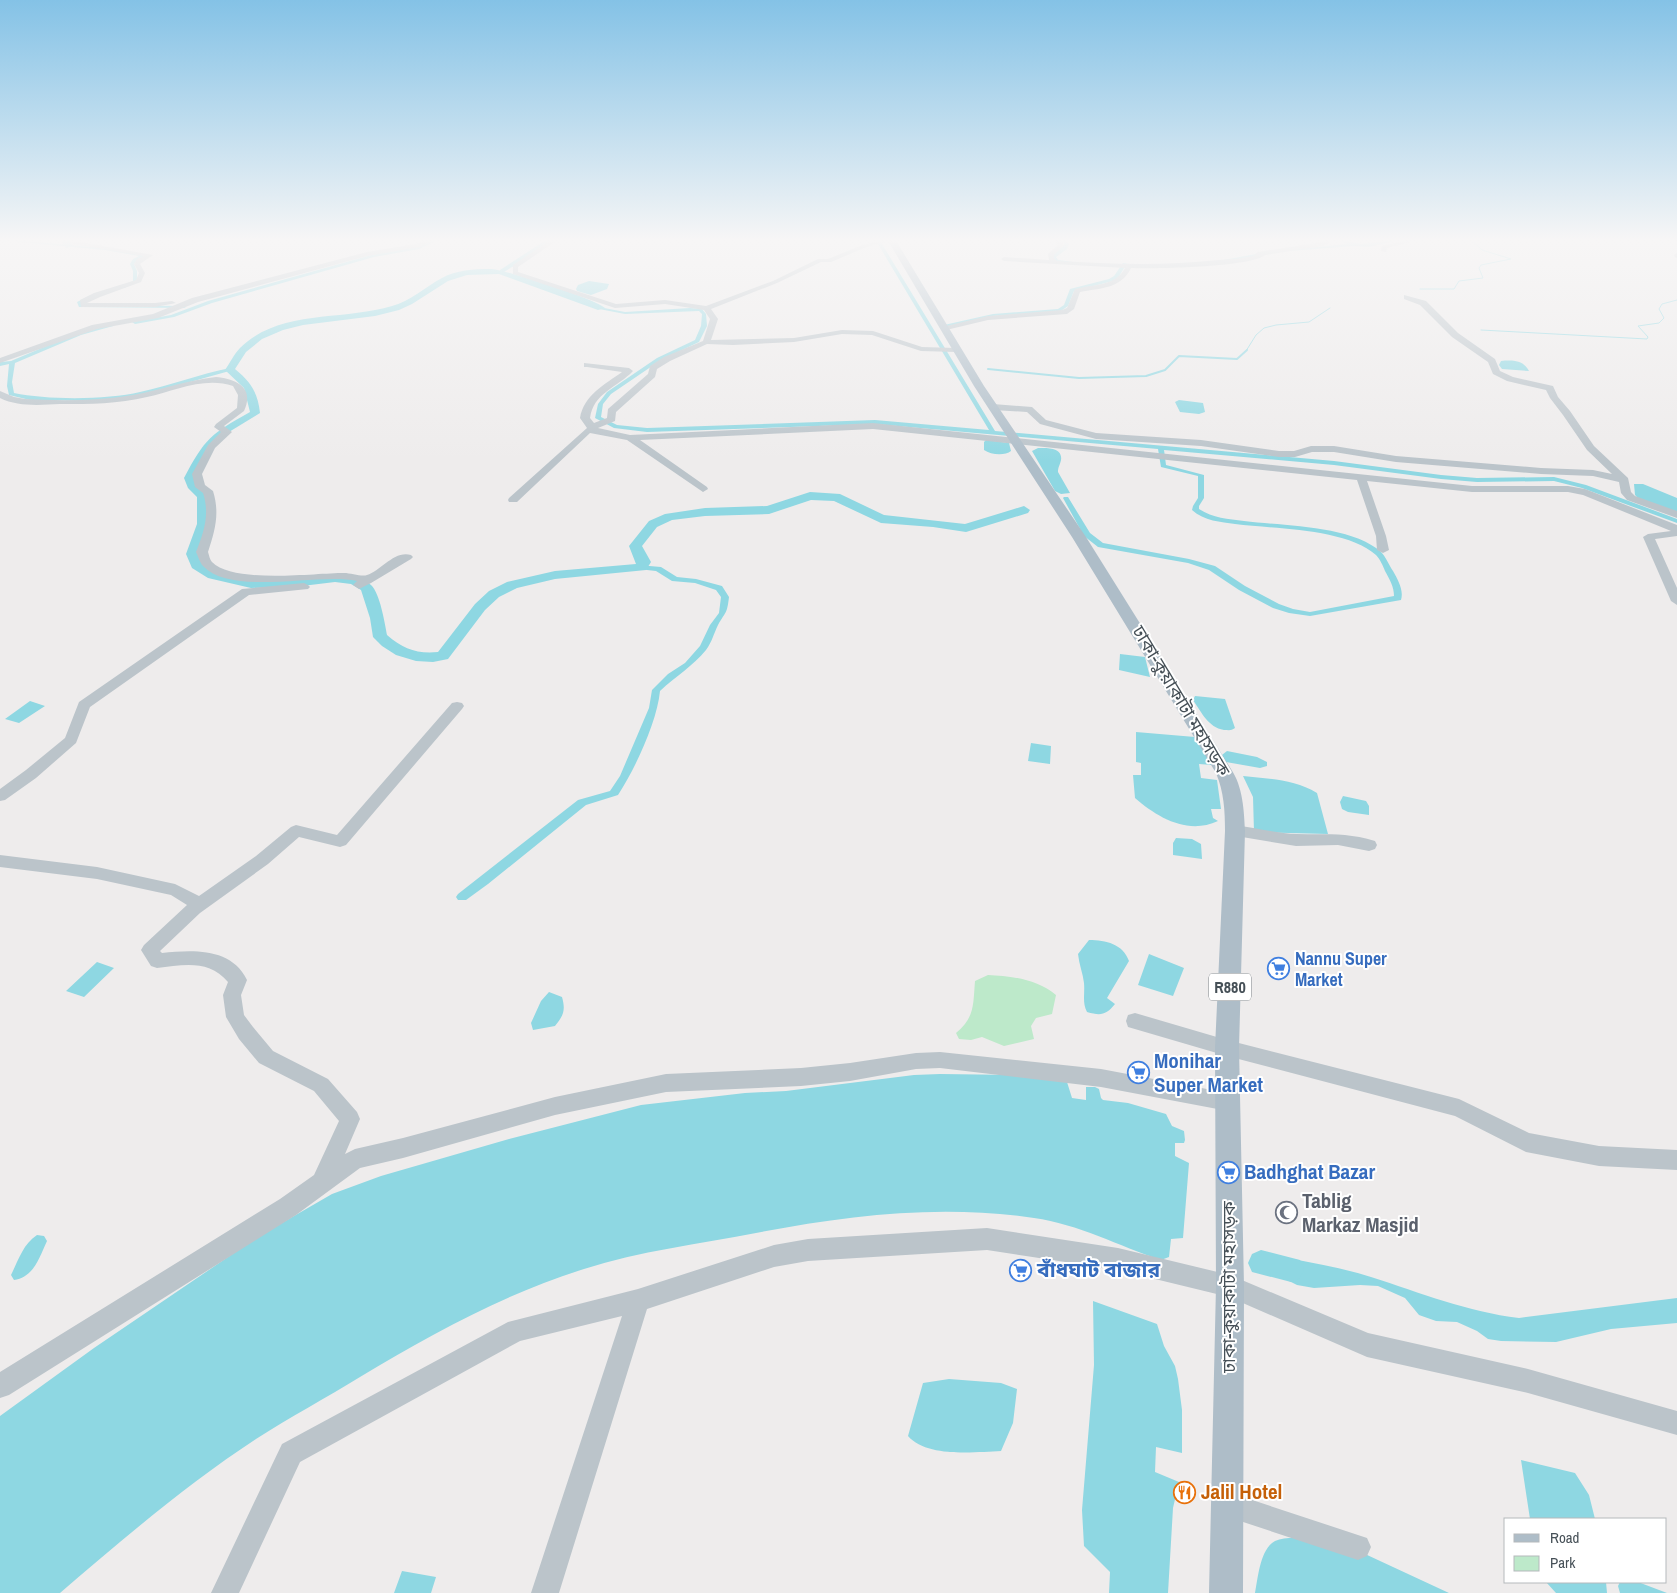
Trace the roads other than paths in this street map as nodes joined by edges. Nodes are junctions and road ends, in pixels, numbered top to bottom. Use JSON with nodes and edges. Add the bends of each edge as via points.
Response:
{"nodes":[{"id":1,"x":161,"y":313,"type":"edge"},
{"id":2,"x":710,"y":313,"type":"edge"},
{"id":3,"x":936,"y":313,"type":"edge"},
{"id":4,"x":1047,"y":313,"type":"edge"},
{"id":5,"x":1433,"y":313,"type":"edge"},
{"id":6,"x":945,"y":329,"type":"junction"},
{"id":7,"x":706,"y":342,"type":"junction"},
{"id":8,"x":956,"y":350,"type":"junction"},
{"id":9,"x":0,"y":361,"type":"edge"},
{"id":10,"x":586,"y":365,"type":"dead end"},
{"id":11,"x":0,"y":394,"type":"edge"},
{"id":12,"x":994,"y":407,"type":"junction"},
{"id":13,"x":593,"y":429,"type":"junction"},
{"id":14,"x":630,"y":438,"type":"junction"},
{"id":15,"x":1361,"y":477,"type":"junction"},
{"id":16,"x":1624,"y":480,"type":"junction"},
{"id":17,"x":703,"y":489,"type":"dead end"},
{"id":18,"x":513,"y":500,"type":"dead end"},
{"id":19,"x":1677,"y":515,"type":"edge"},
{"id":20,"x":1677,"y":531,"type":"edge"},
{"id":21,"x":1384,"y":550,"type":"dead end"},
{"id":22,"x":407,"y":557,"type":"dead end"},
{"id":23,"x":361,"y":584,"type":"junction"},
{"id":24,"x":1677,"y":601,"type":"edge"},
{"id":25,"x":457,"y":706,"type":"dead end"},
{"id":26,"x":0,"y":796,"type":"edge"},
{"id":27,"x":1235,"y":831,"type":"junction"},
{"id":28,"x":1369,"y":845,"type":"dead end"},
{"id":29,"x":0,"y":860,"type":"edge"},
{"id":30,"x":200,"y":904,"type":"junction"},
{"id":31,"x":1135,"y":1021,"type":"dead end"},
{"id":32,"x":1228,"y":1048,"type":"junction"},
{"id":33,"x":1228,"y":1102,"type":"junction"},
{"id":34,"x":1677,"y":1160,"type":"edge"},
{"id":35,"x":323,"y":1180,"type":"junction"},
{"id":36,"x":1230,"y":1286,"type":"junction"},
{"id":37,"x":638,"y":1300,"type":"junction"},
{"id":38,"x":0,"y":1386,"type":"edge"},
{"id":39,"x":1677,"y":1423,"type":"edge"},
{"id":40,"x":1228,"y":1505,"type":"junction"},
{"id":41,"x":1358,"y":1547,"type":"dead end"},
{"id":42,"x":224,"y":1593,"type":"edge"},
{"id":43,"x":546,"y":1593,"type":"edge"},
{"id":44,"x":1226,"y":1593,"type":"edge"}],
"edges":[{"from":1,"to":9,"type":"street","via":[[95,327]]},
{"from":2,"to":7,"type":"street","via":[[714,319]]},
{"from":3,"to":6,"type":"main road","name":"ঢাকা-কুয়াকাটা মহাসড়ক","number":"R880"},
{"from":4,"to":6,"type":"street","via":[[988,318]]},
{"from":5,"to":16,"type":"street","via":[[1454,335],[1492,362],[1496,372],[1510,379],[1550,388],[1590,448]]},
{"from":6,"to":8,"type":"main road","name":"ঢাকা-কুয়াকাটা মহাসড়ক","number":"R880"},
{"from":7,"to":8,"type":"street","via":[[794,340],[842,332],[873,333],[921,349]]},
{"from":7,"to":13,"type":"street","via":[[653,368],[652,375],[611,411],[612,419]]},
{"from":8,"to":12,"type":"main road","name":"ঢাকা-কুয়াকাটা মহাসড়ক","number":"R880"},
{"from":10,"to":13,"type":"street","via":[[629,371],[600,392],[590,404],[585,418]]},
{"from":11,"to":23,"type":"street","via":[[16,401],[79,403],[145,396],[201,382],[219,381],[239,386],[243,397],[242,409],[221,424],[220,427],[227,432],[210,447],[197,474],[200,487],[210,496],[213,522],[202,552],[207,564],[225,574],[252,578],[358,577]]},
{"from":12,"to":16,"type":"street","via":[[1029,409],[1042,422],[1096,436],[1201,443],[1279,454],[1334,449],[1387,458],[1593,473]]},
{"from":12,"to":27,"type":"main road","name":"ঢাকা-কুয়াকাটা মহাসড়ক","number":"R880","via":[[1135,624],[1226,773],[1234,801]]},
{"from":13,"to":14,"type":"street"},
{"from":13,"to":18,"type":"street","via":[[588,430]]},
{"from":14,"to":15,"type":"street","via":[[873,426]]},
{"from":14,"to":17,"type":"street"},
{"from":15,"to":20,"type":"street","via":[[1472,489],[1568,489],[1585,492]]},
{"from":15,"to":21,"type":"street"},
{"from":16,"to":19,"type":"street","via":[[1626,493],[1631,498]]},
{"from":20,"to":24,"type":"street","via":[[1648,537]]},
{"from":22,"to":23,"type":"street"},
{"from":23,"to":26,"type":"street","via":[[246,592],[84,705],[71,740]]},
{"from":25,"to":30,"type":"street","via":[[340,841],[296,831],[279,849]]},
{"from":27,"to":28,"type":"street","via":[[1296,840],[1338,839]]},
{"from":27,"to":32,"type":"main road","name":"ঢাকা-কুয়াকাটা মহাসড়ক","number":"R880"},
{"from":29,"to":30,"type":"street","via":[[97,873],[176,890]]},
{"from":30,"to":35,"type":"street","via":[[150,950],[157,961],[199,957],[218,961],[231,970],[238,980],[232,995],[235,1017],[246,1033],[266,1057],[321,1085],[350,1118]]},
{"from":31,"to":32,"type":"street"},
{"from":32,"to":33,"type":"main road","name":"ঢাকা-কুয়াকাটা মহাসড়ক","number":"R880"},
{"from":32,"to":34,"type":"street","via":[[1459,1108],[1526,1142],[1599,1156]]},
{"from":33,"to":35,"type":"street","via":[[1101,1078],[940,1060],[916,1061],[830,1074],[666,1083],[555,1106],[355,1159]]},
{"from":33,"to":36,"type":"main road","name":"ঢাকা-কুয়াকাটা মহাসড়ক","number":"R880"},
{"from":35,"to":38,"type":"street","via":[[288,1207]]},
{"from":36,"to":37,"type":"street","via":[[1118,1259],[987,1239],[808,1250],[774,1256]]},
{"from":36,"to":39,"type":"street","via":[[1367,1345],[1528,1381]]},
{"from":36,"to":40,"type":"main road","name":"ঢাকা-কুয়াকাটা মহাসড়ক","number":"R880"},
{"from":37,"to":42,"type":"street","via":[[516,1330],[291,1453]]},
{"from":37,"to":43,"type":"street"},
{"from":40,"to":41,"type":"street"},
{"from":40,"to":44,"type":"main road","name":"ঢাকা-কুয়াকাটা মহাসড়ক","number":"R880"}]}
